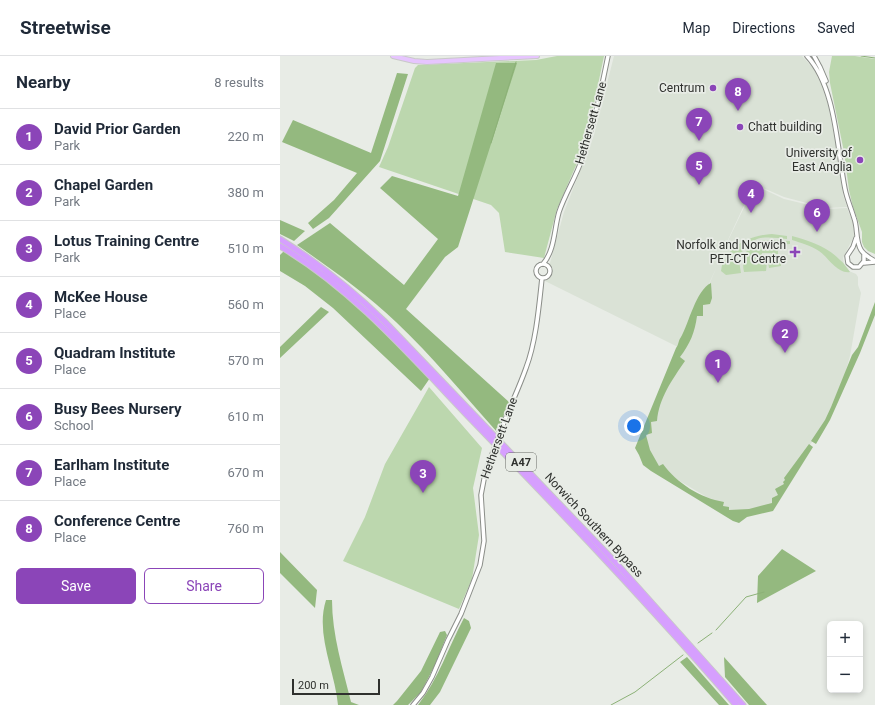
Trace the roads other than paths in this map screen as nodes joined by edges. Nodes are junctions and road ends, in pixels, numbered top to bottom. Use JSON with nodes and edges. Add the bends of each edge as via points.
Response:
{"nodes":[{"id":1,"x":393,"y":56,"type":"edge"},
{"id":2,"x":538,"y":56,"type":"edge"},
{"id":3,"x":608,"y":56,"type":"edge"},
{"id":4,"x":807,"y":56,"type":"edge"},
{"id":5,"x":814,"y":56,"type":"edge"},
{"id":6,"x":523,"y":57,"type":"edge"},
{"id":7,"x":826,"y":88,"type":"junction"},
{"id":8,"x":857,"y":236,"type":"junction"},
{"id":9,"x":280,"y":239,"type":"edge"},
{"id":10,"x":280,"y":246,"type":"edge"},
{"id":11,"x":850,"y":252,"type":"junction"},
{"id":12,"x":862,"y":253,"type":"junction"},
{"id":13,"x":548,"y":256,"type":"junction"},
{"id":14,"x":875,"y":262,"type":"edge"},
{"id":15,"x":864,"y":263,"type":"junction"},
{"id":16,"x":543,"y":264,"type":"junction"},
{"id":17,"x":547,"y":266,"type":"junction"},
{"id":18,"x":542,"y":278,"type":"junction"},
{"id":19,"x":413,"y":705,"type":"edge"},
{"id":20,"x":736,"y":705,"type":"edge"},
{"id":21,"x":743,"y":705,"type":"edge"}],
"edges":[{"from":1,"to":6,"type":"main road","via":[[427,62]]},
{"from":2,"to":6,"type":"main road"},
{"from":3,"to":13,"type":"street","name":"Hethersett Lane","via":[[588,142],[559,213]]},
{"from":4,"to":7,"type":"street","via":[[818,69]]},
{"from":5,"to":7,"type":"street","via":[[824,76]]},
{"from":7,"to":8,"type":"street","via":[[840,151],[845,189]]},
{"from":8,"to":11,"type":"street"},
{"from":8,"to":12,"type":"street"},
{"from":9,"to":21,"type":"highway","name":"Norwich Southern Bypass","number":"A47","via":[[351,290],[384,321],[616,563]]},
{"from":10,"to":20,"type":"highway","name":"Norwich Southern Bypass","number":"A47","via":[[346,294],[385,329],[540,489]]},
{"from":11,"to":12,"type":"street","via":[[856,250]]},
{"from":11,"to":15,"type":"street","via":[[847,258],[849,265],[856,268]]},
{"from":12,"to":14,"type":"street"},
{"from":12,"to":15,"type":"street"},
{"from":13,"to":16,"type":"street","name":"Hethersett Lane"},
{"from":13,"to":17,"type":"street","name":"Hethersett Lane"},
{"from":14,"to":15,"type":"street"},
{"from":16,"to":17,"type":"street"},
{"from":16,"to":18,"type":"street","name":"Hethersett Lane","via":[[536,270],[537,275]]},
{"from":17,"to":18,"type":"street","name":"Hethersett Lane","via":[[550,270]]},
{"from":18,"to":19,"type":"street","name":"Hethersett Lane","bridge":true,"via":[[531,352],[491,457],[480,495],[484,541],[480,565],[464,608],[432,677]]}]}
